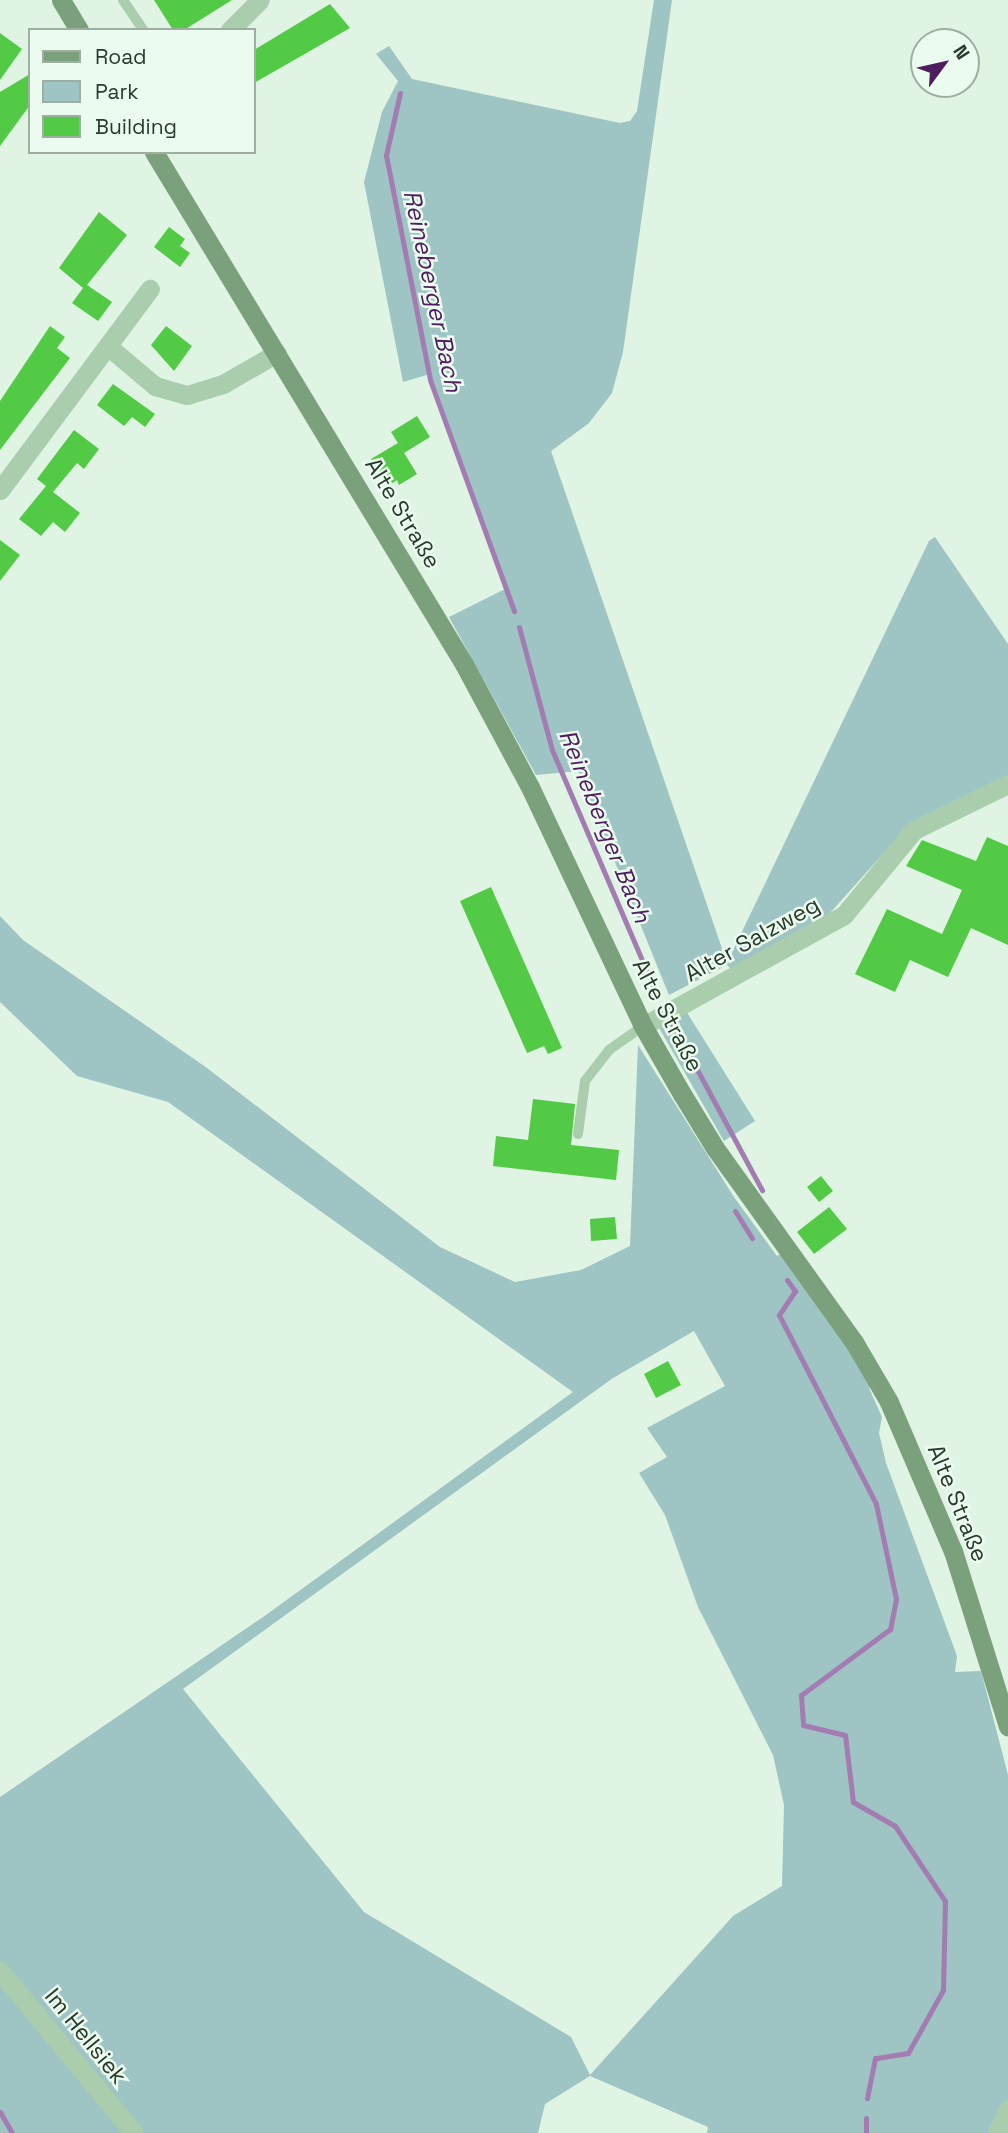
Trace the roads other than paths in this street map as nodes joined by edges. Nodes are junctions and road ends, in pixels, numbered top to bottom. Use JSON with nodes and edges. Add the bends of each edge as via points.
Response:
{"nodes":[{"id":1,"x":61,"y":0,"type":"edge"},
{"id":2,"x":123,"y":0,"type":"edge"},
{"id":3,"x":260,"y":0,"type":"edge"},
{"id":4,"x":78,"y":28,"type":"edge"},
{"id":5,"x":142,"y":28,"type":"edge"},
{"id":6,"x":232,"y":28,"type":"edge"},
{"id":7,"x":155,"y":154,"type":"edge"},
{"id":8,"x":150,"y":289,"type":"dead end"},
{"id":9,"x":110,"y":348,"type":"junction"},
{"id":10,"x":278,"y":353,"type":"junction"},
{"id":11,"x":0,"y":489,"type":"edge"},
{"id":12,"x":1008,"y":784,"type":"edge"},
{"id":13,"x":643,"y":1027,"type":"junction"},
{"id":14,"x":578,"y":1134,"type":"dead end"},
{"id":15,"x":1008,"y":1727,"type":"edge"},
{"id":16,"x":0,"y":1971,"type":"edge"},
{"id":17,"x":1008,"y":2109,"type":"edge"},
{"id":18,"x":134,"y":2133,"type":"edge"},
{"id":19,"x":997,"y":2133,"type":"edge"}],
"edges":[{"from":1,"to":4,"type":"main road"},
{"from":2,"to":5,"type":"lane"},
{"from":3,"to":6,"type":"street"},
{"from":7,"to":10,"type":"main road","name":"Alte Straße"},
{"from":8,"to":9,"type":"street"},
{"from":9,"to":10,"type":"street","via":[[155,386],[187,395],[223,384]]},
{"from":9,"to":11,"type":"street"},
{"from":10,"to":13,"type":"main road","name":"Alte Straße","via":[[506,740]]},
{"from":12,"to":13,"type":"street","name":"Alter Salzweg","via":[[914,830],[844,915]]},
{"from":13,"to":14,"type":"lane","via":[[609,1050],[585,1081]]},
{"from":13,"to":15,"type":"main road","name":"Alte Straße","via":[[716,1148],[854,1342],[889,1402],[953,1551]]},
{"from":16,"to":18,"type":"street","name":"Im Hellsiek"},
{"from":17,"to":19,"type":"street"}]}
